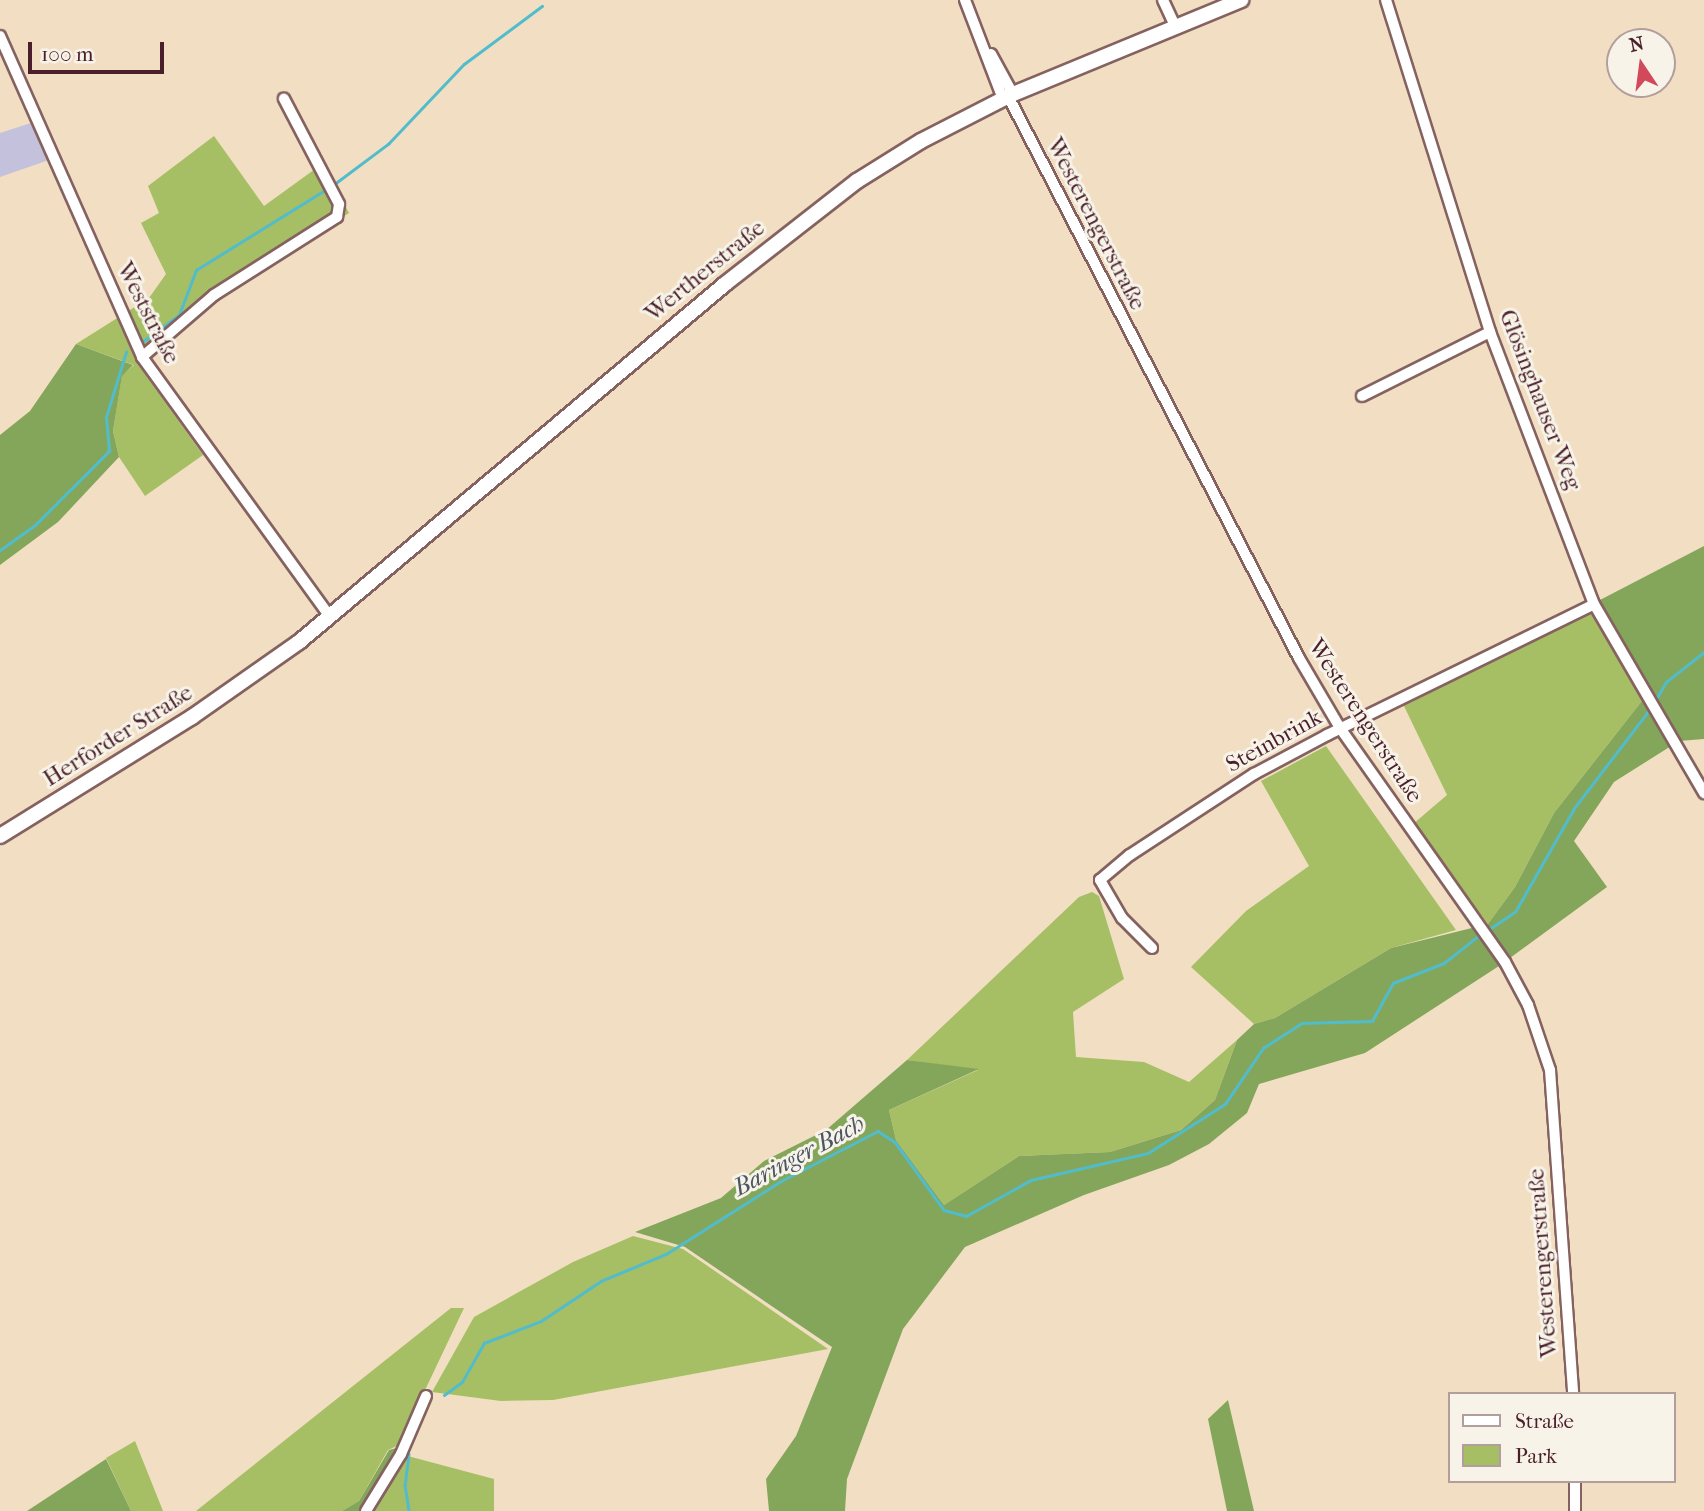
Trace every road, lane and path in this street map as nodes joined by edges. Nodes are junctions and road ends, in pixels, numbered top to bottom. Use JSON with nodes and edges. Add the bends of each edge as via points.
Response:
{"nodes":[{"id":1,"x":965,"y":0,"type":"edge"},
{"id":2,"x":1163,"y":0,"type":"edge"},
{"id":3,"x":1241,"y":0,"type":"edge"},
{"id":4,"x":1386,"y":0,"type":"edge"},
{"id":5,"x":1175,"y":26,"type":"junction"},
{"id":6,"x":0,"y":36,"type":"edge"},
{"id":7,"x":1008,"y":96,"type":"junction"},
{"id":8,"x":284,"y":99,"type":"dead end"},
{"id":9,"x":1490,"y":332,"type":"junction"},
{"id":10,"x":142,"y":357,"type":"junction"},
{"id":11,"x":1362,"y":396,"type":"dead end"},
{"id":12,"x":1594,"y":604,"type":"junction"},
{"id":13,"x":330,"y":617,"type":"junction"},
{"id":14,"x":258,"y":673,"type":"joint"},
{"id":15,"x":1340,"y":728,"type":"junction"},
{"id":16,"x":1704,"y":793,"type":"edge"},
{"id":17,"x":0,"y":836,"type":"edge"},
{"id":18,"x":1152,"y":948,"type":"dead end"},
{"id":19,"x":1573,"y":1392,"type":"edge"},
{"id":20,"x":426,"y":1396,"type":"dead end"},
{"id":21,"x":1575,"y":1483,"type":"edge"},
{"id":22,"x":366,"y":1511,"type":"edge"},
{"id":23,"x":1575,"y":1511,"type":"edge"}],
"edges":[{"from":1,"to":7,"type":"street","name":"Westerengerstraße"},
{"from":2,"to":5,"type":"street"},
{"from":3,"to":5,"type":"main road","name":"Wertherstraße"},
{"from":4,"to":9,"type":"street","name":"Glösinghauser Weg"},
{"from":5,"to":7,"type":"main road","name":"Wertherstraße"},
{"from":6,"to":10,"type":"street","name":"Weststraße"},
{"from":7,"to":13,"type":"main road","name":"Wertherstraße","via":[[888,160],[820,208]]},
{"from":7,"to":15,"type":"street","name":"Westerengerstraße","via":[[1258,585]]},
{"from":8,"to":10,"type":"street","via":[[339,204],[337,216],[214,295]]},
{"from":9,"to":11,"type":"street"},
{"from":9,"to":12,"type":"street","name":"Glösinghauser Weg"},
{"from":10,"to":13,"type":"street","name":"Weststraße"},
{"from":12,"to":15,"type":"street","name":"Steinbrink"},
{"from":12,"to":16,"type":"street","name":"Glösinghauser Weg"},
{"from":13,"to":14,"type":"main road","name":"Wertherstraße"},
{"from":14,"to":17,"type":"main road","name":"Herforder Straße"},
{"from":15,"to":18,"type":"street","name":"Steinbrink","via":[[1254,775],[1130,855],[1100,880],[1122,918]]},
{"from":15,"to":19,"type":"street","name":"Westerengerstraße","via":[[1475,919],[1528,1005],[1550,1070]]},
{"from":20,"to":22,"type":"street","via":[[401,1454]]},
{"from":21,"to":23,"type":"street"}]}
